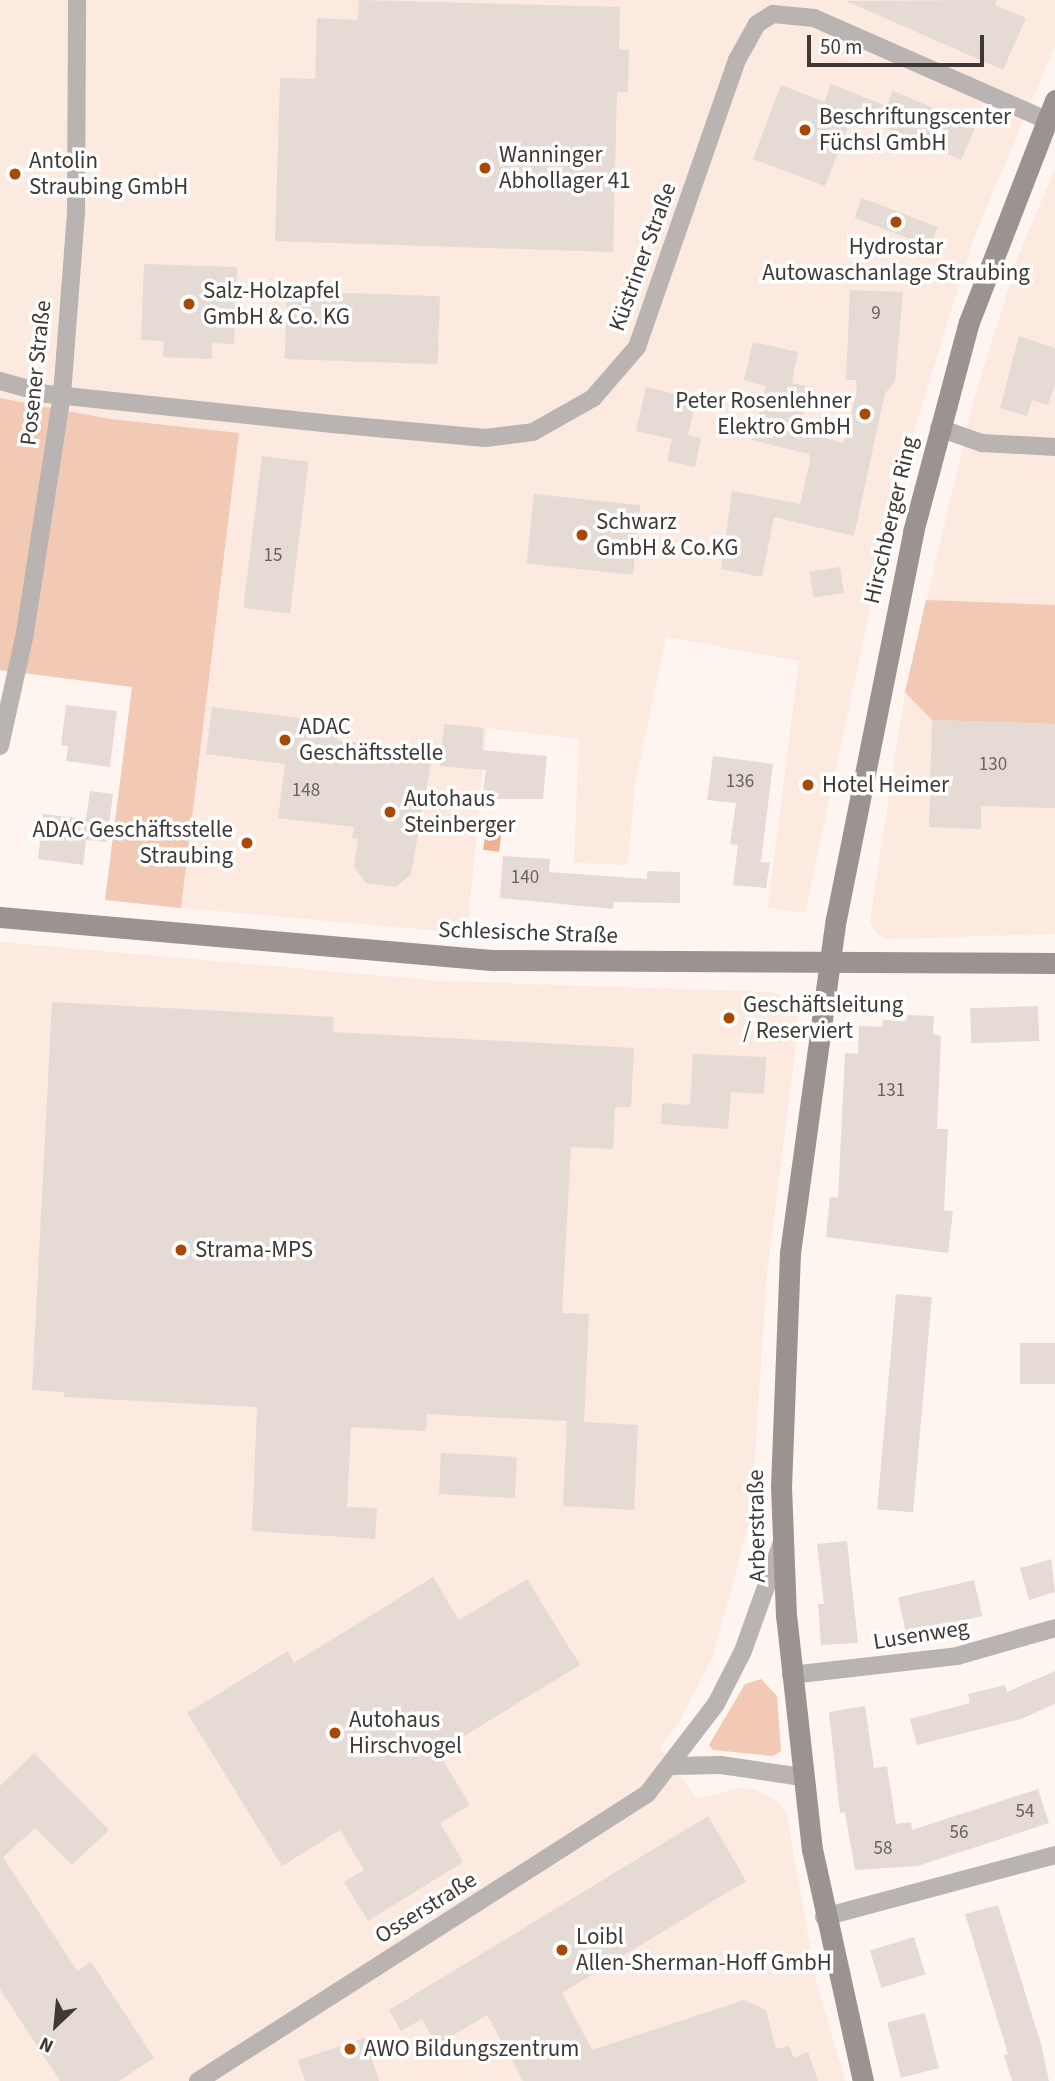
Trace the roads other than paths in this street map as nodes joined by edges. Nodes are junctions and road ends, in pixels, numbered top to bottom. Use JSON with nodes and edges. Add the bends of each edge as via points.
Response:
{"nodes":[{"id":1,"x":77,"y":0,"type":"edge"},
{"id":2,"x":1051,"y":110,"type":"edge"},
{"id":3,"x":0,"y":381,"type":"edge"},
{"id":4,"x":62,"y":395,"type":"junction"},
{"id":5,"x":939,"y":428,"type":"junction"},
{"id":6,"x":1055,"y":447,"type":"edge"},
{"id":7,"x":0,"y":746,"type":"edge"},
{"id":8,"x":0,"y":917,"type":"edge"},
{"id":9,"x":1055,"y":963,"type":"edge"},
{"id":10,"x":828,"y":965,"type":"junction"},
{"id":11,"x":782,"y":1543,"type":"junction"},
{"id":12,"x":1055,"y":1628,"type":"edge"},
{"id":13,"x":791,"y":1675,"type":"junction"},
{"id":14,"x":673,"y":1766,"type":"junction"},
{"id":15,"x":802,"y":1777,"type":"junction"},
{"id":16,"x":1055,"y":1854,"type":"edge"},
{"id":17,"x":824,"y":1917,"type":"junction"},
{"id":18,"x":198,"y":2081,"type":"edge"},
{"id":19,"x":863,"y":2081,"type":"edge"}],
"edges":[{"from":1,"to":4,"type":"street","name":"Posener Straße","via":[[76,211]]},
{"from":2,"to":4,"type":"street","name":"Küstriner Straße","via":[[814,18],[773,14],[757,24],[737,60],[637,347],[611,383],[574,412],[533,432],[485,438]]},
{"from":2,"to":5,"type":"street","name":"Hirschberger Ring","via":[[974,309]]},
{"from":3,"to":4,"type":"street","name":"Küstriner Straße"},
{"from":4,"to":7,"type":"street","name":"Posener Straße","via":[[25,633]]},
{"from":5,"to":6,"type":"street","via":[[982,443]]},
{"from":5,"to":10,"type":"street","name":"Hirschberger Ring","via":[[896,614]]},
{"from":8,"to":10,"type":"street","name":"Schlesische Straße","via":[[457,958]]},
{"from":9,"to":10,"type":"street","name":"Schlesische Straße"},
{"from":10,"to":11,"type":"street","name":"Arberstraße","via":[[790,1253]]},
{"from":11,"to":13,"type":"street","name":"Arberstraße"},
{"from":11,"to":14,"type":"street","name":"Osserstraße","via":[[743,1651],[716,1704]]},
{"from":12,"to":13,"type":"street","name":"Lusenweg","via":[[957,1656]]},
{"from":13,"to":15,"type":"street","name":"Arberstraße"},
{"from":14,"to":15,"type":"street","via":[[721,1765]]},
{"from":14,"to":18,"type":"street","name":"Osserstraße","via":[[615,1817]]},
{"from":15,"to":17,"type":"street","name":"Arberstraße"},
{"from":16,"to":17,"type":"street"},
{"from":17,"to":19,"type":"street","name":"Arberstraße"}]}
